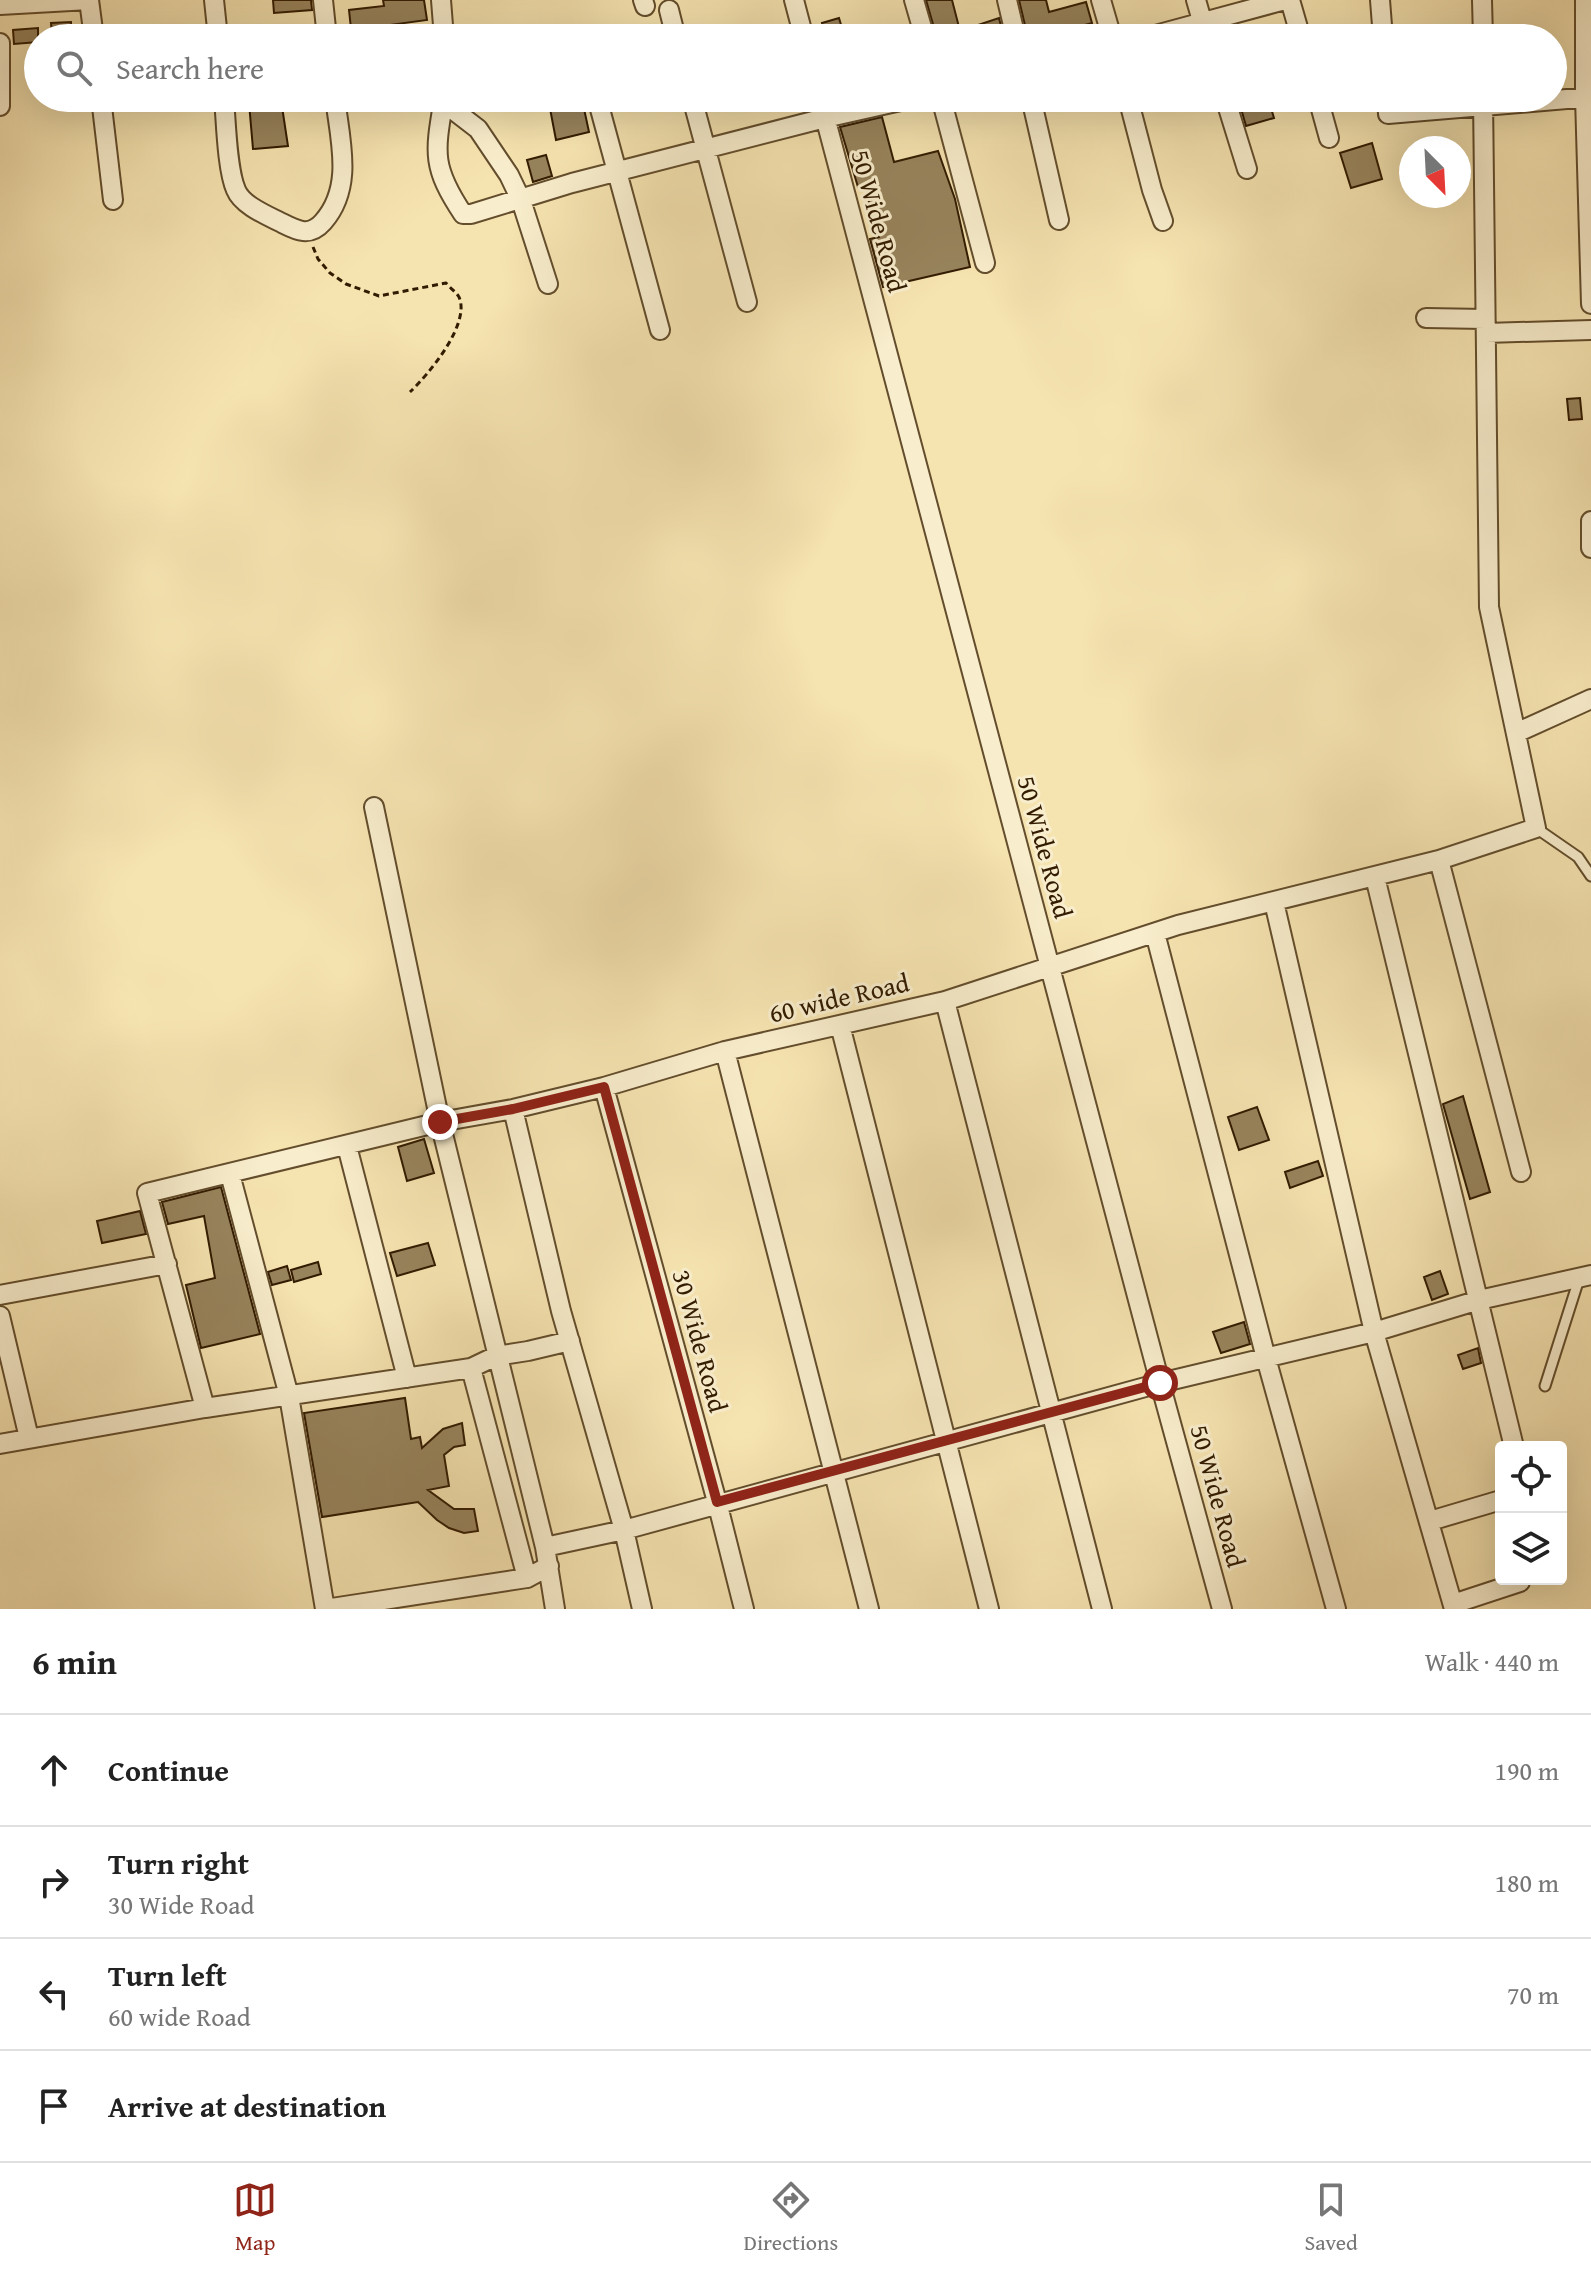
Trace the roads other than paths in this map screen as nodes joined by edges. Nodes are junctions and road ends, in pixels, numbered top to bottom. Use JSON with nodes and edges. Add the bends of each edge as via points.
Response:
{"nodes":[{"id":1,"x":89,"y":0,"type":"edge"},
{"id":2,"x":214,"y":0,"type":"edge"},
{"id":3,"x":323,"y":0,"type":"edge"},
{"id":4,"x":441,"y":0,"type":"edge"},
{"id":5,"x":794,"y":0,"type":"edge"},
{"id":6,"x":914,"y":0,"type":"edge"},
{"id":7,"x":1007,"y":0,"type":"edge"},
{"id":8,"x":1101,"y":0,"type":"edge"},
{"id":9,"x":1196,"y":0,"type":"edge"},
{"id":10,"x":1288,"y":0,"type":"edge"},
{"id":11,"x":1380,"y":0,"type":"edge"},
{"id":12,"x":1482,"y":0,"type":"edge"},
{"id":13,"x":1585,"y":0,"type":"edge"},
{"id":14,"x":0,"y":5,"type":"edge"},
{"id":15,"x":669,"y":10,"type":"dead end"},
{"id":16,"x":92,"y":24,"type":"edge"},
{"id":17,"x":217,"y":24,"type":"edge"},
{"id":18,"x":326,"y":24,"type":"edge"},
{"id":19,"x":443,"y":24,"type":"edge"},
{"id":20,"x":672,"y":24,"type":"edge"},
{"id":21,"x":800,"y":24,"type":"edge"},
{"id":22,"x":921,"y":24,"type":"edge"},
{"id":23,"x":1013,"y":24,"type":"edge"},
{"id":24,"x":1108,"y":24,"type":"edge"},
{"id":25,"x":1202,"y":24,"type":"edge"},
{"id":26,"x":1221,"y":24,"type":"edge"},
{"id":27,"x":1296,"y":24,"type":"edge"},
{"id":28,"x":1382,"y":24,"type":"edge"},
{"id":29,"x":1483,"y":24,"type":"edge"},
{"id":30,"x":0,"y":43,"type":"edge"},
{"id":31,"x":1588,"y":97,"type":"edge"},
{"id":32,"x":1567,"y":98,"type":"edge"},
{"id":33,"x":0,"y":106,"type":"edge"},
{"id":34,"x":103,"y":112,"type":"edge"},
{"id":35,"x":226,"y":112,"type":"edge"},
{"id":36,"x":337,"y":112,"type":"edge"},
{"id":37,"x":441,"y":112,"type":"edge"},
{"id":38,"x":457,"y":112,"type":"edge"},
{"id":39,"x":601,"y":112,"type":"edge"},
{"id":40,"x":696,"y":112,"type":"edge"},
{"id":41,"x":824,"y":112,"type":"edge"},
{"id":42,"x":852,"y":112,"type":"edge"},
{"id":43,"x":945,"y":112,"type":"edge"},
{"id":44,"x":1034,"y":112,"type":"edge"},
{"id":45,"x":1132,"y":112,"type":"edge"},
{"id":46,"x":1229,"y":112,"type":"edge"},
{"id":47,"x":1322,"y":112,"type":"edge"},
{"id":48,"x":1483,"y":112,"type":"edge"},
{"id":49,"x":825,"y":118,"type":"junction"},
{"id":50,"x":1329,"y":138,"type":"dead end"},
{"id":51,"x":706,"y":149,"type":"junction"},
{"id":52,"x":1247,"y":169,"type":"dead end"},
{"id":53,"x":616,"y":172,"type":"junction"},
{"id":54,"x":113,"y":200,"type":"dead end"},
{"id":55,"x":521,"y":200,"type":"junction"},
{"id":56,"x":1059,"y":220,"type":"dead end"},
{"id":57,"x":1163,"y":221,"type":"dead end"},
{"id":58,"x":985,"y":263,"type":"dead end"},
{"id":59,"x":548,"y":284,"type":"dead end"},
{"id":60,"x":747,"y":302,"type":"dead end"},
{"id":61,"x":1591,"y":304,"type":"edge"},
{"id":62,"x":1426,"y":318,"type":"dead end"},
{"id":63,"x":1486,"y":326,"type":"junction"},
{"id":64,"x":660,"y":330,"type":"dead end"},
{"id":65,"x":1591,"y":330,"type":"edge"},
{"id":66,"x":1591,"y":521,"type":"edge"},
{"id":67,"x":1591,"y":548,"type":"edge"},
{"id":68,"x":1591,"y":699,"type":"edge"},
{"id":69,"x":1516,"y":733,"type":"junction"},
{"id":70,"x":374,"y":807,"type":"dead end"},
{"id":71,"x":1536,"y":828,"type":"junction"},
{"id":72,"x":1439,"y":860,"type":"junction"},
{"id":73,"x":1591,"y":876,"type":"edge"},
{"id":74,"x":1375,"y":877,"type":"junction"},
{"id":75,"x":1274,"y":902,"type":"junction"},
{"id":76,"x":1155,"y":933,"type":"junction"},
{"id":77,"x":1050,"y":968,"type":"junction"},
{"id":78,"x":945,"y":1001,"type":"junction"},
{"id":79,"x":840,"y":1025,"type":"junction"},
{"id":80,"x":725,"y":1051,"type":"junction"},
{"id":81,"x":604,"y":1087,"type":"junction"},
{"id":82,"x":513,"y":1109,"type":"junction"},
{"id":83,"x":440,"y":1122,"type":"junction"},
{"id":84,"x":347,"y":1146,"type":"junction"},
{"id":85,"x":1521,"y":1172,"type":"dead end"},
{"id":86,"x":230,"y":1174,"type":"junction"},
{"id":87,"x":167,"y":1264,"type":"junction"},
{"id":88,"x":1585,"y":1277,"type":"edge"},
{"id":89,"x":0,"y":1295,"type":"edge"},
{"id":90,"x":1479,"y":1300,"type":"junction"},
{"id":91,"x":0,"y":1316,"type":"edge"},
{"id":92,"x":1374,"y":1332,"type":"junction"},
{"id":93,"x":570,"y":1341,"type":"junction"},
{"id":94,"x":496,"y":1356,"type":"junction"},
{"id":95,"x":1266,"y":1358,"type":"junction"},
{"id":96,"x":471,"y":1368,"type":"junction"},
{"id":97,"x":407,"y":1378,"type":"junction"},
{"id":98,"x":1160,"y":1383,"type":"junction"},
{"id":99,"x":1545,"y":1386,"type":"dead end"},
{"id":100,"x":289,"y":1396,"type":"junction"},
{"id":101,"x":205,"y":1408,"type":"junction"},
{"id":102,"x":1052,"y":1413,"type":"junction"},
{"id":103,"x":29,"y":1438,"type":"junction"},
{"id":104,"x":1513,"y":1441,"type":"edge"},
{"id":105,"x":946,"y":1442,"type":"junction"},
{"id":106,"x":0,"y":1444,"type":"edge"},
{"id":107,"x":835,"y":1472,"type":"junction"},
{"id":108,"x":717,"y":1502,"type":"junction"},
{"id":109,"x":1495,"y":1502,"type":"edge"},
{"id":110,"x":1430,"y":1521,"type":"junction"},
{"id":111,"x":624,"y":1530,"type":"junction"},
{"id":112,"x":545,"y":1547,"type":"junction"},
{"id":113,"x":549,"y":1566,"type":"junction"},
{"id":114,"x":527,"y":1578,"type":"junction"},
{"id":115,"x":1512,"y":1585,"type":"edge"},
{"id":116,"x":1454,"y":1607,"type":"edge"},
{"id":117,"x":325,"y":1609,"type":"edge"},
{"id":118,"x":555,"y":1609,"type":"edge"},
{"id":119,"x":642,"y":1609,"type":"edge"},
{"id":120,"x":744,"y":1609,"type":"edge"},
{"id":121,"x":869,"y":1609,"type":"edge"},
{"id":122,"x":989,"y":1609,"type":"edge"},
{"id":123,"x":1102,"y":1609,"type":"edge"},
{"id":124,"x":1222,"y":1609,"type":"edge"},
{"id":125,"x":1336,"y":1609,"type":"edge"}],
"edges":[{"from":1,"to":14,"type":"street"},
{"from":1,"to":16,"type":"street"},
{"from":2,"to":17,"type":"street"},
{"from":3,"to":18,"type":"street"},
{"from":4,"to":19,"type":"street"},
{"from":5,"to":21,"type":"street"},
{"from":6,"to":22,"type":"street"},
{"from":7,"to":23,"type":"street"},
{"from":8,"to":24,"type":"street"},
{"from":9,"to":25,"type":"street"},
{"from":10,"to":26,"type":"street"},
{"from":10,"to":27,"type":"street"},
{"from":11,"to":28,"type":"street"},
{"from":12,"to":29,"type":"street"},
{"from":13,"to":31,"type":"street"},
{"from":15,"to":20,"type":"street"},
{"from":30,"to":33,"type":"street"},
{"from":31,"to":32,"type":"street"},
{"from":31,"to":61,"type":"street"},
{"from":34,"to":54,"type":"street"},
{"from":35,"to":36,"type":"street","via":[[236,191],[276,220],[310,232],[339,198],[342,158]]},
{"from":37,"to":55,"type":"street","via":[[436,153],[441,176],[463,214]]},
{"from":38,"to":55,"type":"street","via":[[478,129]]},
{"from":39,"to":53,"type":"street"},
{"from":40,"to":51,"type":"street"},
{"from":41,"to":49,"type":"street","name":"50 Wide Road"},
{"from":42,"to":49,"type":"street"},
{"from":43,"to":58,"type":"street"},
{"from":44,"to":56,"type":"street"},
{"from":45,"to":57,"type":"street"},
{"from":46,"to":52,"type":"street"},
{"from":47,"to":50,"type":"street"},
{"from":48,"to":63,"type":"street"},
{"from":49,"to":51,"type":"street"},
{"from":49,"to":77,"type":"street","name":"50 Wide Road"},
{"from":51,"to":53,"type":"street"},
{"from":51,"to":60,"type":"street"},
{"from":53,"to":55,"type":"street"},
{"from":53,"to":64,"type":"street"},
{"from":55,"to":59,"type":"street"},
{"from":62,"to":63,"type":"street"},
{"from":63,"to":65,"type":"street"},
{"from":63,"to":69,"type":"street","via":[[1489,607]]},
{"from":66,"to":67,"type":"street"},
{"from":68,"to":69,"type":"street"},
{"from":69,"to":71,"type":"street"},
{"from":70,"to":83,"type":"street"},
{"from":71,"to":72,"type":"street","name":"60 wide Road"},
{"from":71,"to":73,"type":"lane","via":[[1578,857]]},
{"from":72,"to":74,"type":"street","name":"60 wide Road"},
{"from":72,"to":85,"type":"street"},
{"from":74,"to":75,"type":"street","name":"60 wide Road"},
{"from":74,"to":90,"type":"street"},
{"from":75,"to":76,"type":"street","name":"60 wide Road"},
{"from":75,"to":92,"type":"street"},
{"from":76,"to":77,"type":"street","name":"60 wide Road"},
{"from":76,"to":95,"type":"street"},
{"from":77,"to":78,"type":"street","name":"60 wide Road"},
{"from":77,"to":98,"type":"street","name":"50 Wide Road"},
{"from":78,"to":79,"type":"street","name":"60 wide Road"},
{"from":78,"to":102,"type":"street"},
{"from":79,"to":80,"type":"street","name":"60 wide Road"},
{"from":79,"to":105,"type":"street"},
{"from":80,"to":81,"type":"street","name":"60 wide Road"},
{"from":80,"to":107,"type":"street"},
{"from":81,"to":82,"type":"street","name":"60 wide Road"},
{"from":81,"to":108,"type":"street","name":"30 Wide Road"},
{"from":82,"to":83,"type":"street","name":"60 wide Road"},
{"from":82,"to":93,"type":"street"},
{"from":83,"to":84,"type":"street","name":"60 wide Road"},
{"from":83,"to":94,"type":"street"},
{"from":84,"to":86,"type":"street","name":"60 wide Road"},
{"from":84,"to":97,"type":"street"},
{"from":86,"to":87,"type":"street","name":"60 wide Road","via":[[147,1193]]},
{"from":86,"to":100,"type":"street"},
{"from":87,"to":89,"type":"street"},
{"from":87,"to":101,"type":"street"},
{"from":88,"to":90,"type":"street"},
{"from":88,"to":99,"type":"lane"},
{"from":90,"to":92,"type":"street"},
{"from":90,"to":104,"type":"street"},
{"from":91,"to":103,"type":"street"},
{"from":92,"to":95,"type":"street"},
{"from":92,"to":110,"type":"street"},
{"from":93,"to":94,"type":"street"},
{"from":93,"to":111,"type":"street"},
{"from":94,"to":96,"type":"street"},
{"from":94,"to":112,"type":"street"},
{"from":95,"to":98,"type":"street"},
{"from":95,"to":125,"type":"street"},
{"from":96,"to":97,"type":"street"},
{"from":96,"to":114,"type":"street"},
{"from":97,"to":100,"type":"street"},
{"from":98,"to":102,"type":"street"},
{"from":98,"to":124,"type":"street","name":"50 Wide Road"},
{"from":100,"to":101,"type":"street"},
{"from":100,"to":117,"type":"street"},
{"from":101,"to":103,"type":"street"},
{"from":102,"to":105,"type":"street"},
{"from":102,"to":123,"type":"street"},
{"from":103,"to":106,"type":"street"},
{"from":105,"to":107,"type":"street"},
{"from":105,"to":122,"type":"street"},
{"from":107,"to":108,"type":"street"},
{"from":107,"to":121,"type":"street"},
{"from":108,"to":111,"type":"street"},
{"from":108,"to":120,"type":"street","name":"30 Wide Road"},
{"from":109,"to":110,"type":"street"},
{"from":110,"to":116,"type":"street"},
{"from":111,"to":112,"type":"street"},
{"from":111,"to":119,"type":"street"},
{"from":112,"to":113,"type":"street"},
{"from":113,"to":114,"type":"street"},
{"from":113,"to":118,"type":"street"},
{"from":114,"to":117,"type":"street"},
{"from":115,"to":116,"type":"street"}]}
